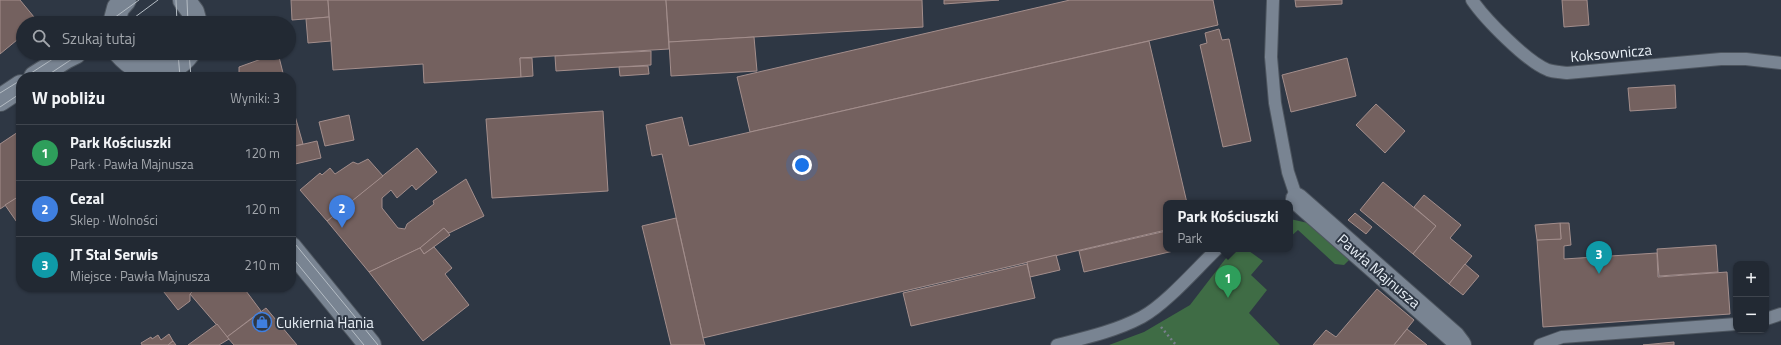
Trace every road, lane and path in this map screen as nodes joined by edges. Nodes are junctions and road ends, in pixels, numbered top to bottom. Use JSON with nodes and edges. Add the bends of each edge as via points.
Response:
{"nodes":[{"id":1,"x":125,"y":0,"type":"edge"},
{"id":2,"x":184,"y":0,"type":"edge"},
{"id":3,"x":1273,"y":0,"type":"edge"},
{"id":4,"x":1472,"y":0,"type":"edge"},
{"id":5,"x":116,"y":16,"type":"edge"},
{"id":6,"x":194,"y":16,"type":"edge"},
{"id":7,"x":62,"y":60,"type":"edge"},
{"id":8,"x":127,"y":60,"type":"edge"},
{"id":9,"x":183,"y":60,"type":"edge"},
{"id":10,"x":1781,"y":63,"type":"edge"},
{"id":11,"x":43,"y":72,"type":"edge"},
{"id":12,"x":173,"y":72,"type":"edge"},
{"id":13,"x":16,"y":89,"type":"edge"},
{"id":14,"x":0,"y":100,"type":"edge"},
{"id":15,"x":1293,"y":200,"type":"edge"},
{"id":16,"x":1293,"y":201,"type":"edge"},
{"id":17,"x":1214,"y":252,"type":"edge"},
{"id":18,"x":296,"y":254,"type":"edge"},
{"id":19,"x":1781,"y":314,"type":"edge"},
{"id":20,"x":1769,"y":318,"type":"edge"},
{"id":21,"x":1733,"y":324,"type":"edge"},
{"id":22,"x":370,"y":345,"type":"edge"},
{"id":23,"x":1057,"y":345,"type":"edge"},
{"id":24,"x":1460,"y":345,"type":"edge"},
{"id":25,"x":1540,"y":345,"type":"edge"}],
"edges":[{"from":1,"to":5,"type":"street","via":[[118,8]]},
{"from":2,"to":6,"type":"street"},
{"from":3,"to":15,"type":"lane","via":[[1272,81]]},
{"from":4,"to":10,"type":"lane","name":"Koksownicza","via":[[1484,17],[1530,58],[1548,70],[1566,73],[1721,59]]},
{"from":7,"to":11,"type":"street"},
{"from":8,"to":12,"type":"street","via":[[142,69]]},
{"from":9,"to":12,"type":"street"},
{"from":13,"to":14,"type":"street"},
{"from":16,"to":24,"type":"street","name":"Pawła Majnusza","via":[[1454,337]]},
{"from":17,"to":23,"type":"lane","via":[[1166,298],[1142,316],[1118,327]]},
{"from":18,"to":22,"type":"street"},
{"from":19,"to":20,"type":"lane"},
{"from":21,"to":25,"type":"lane","via":[[1562,337]]}]}
